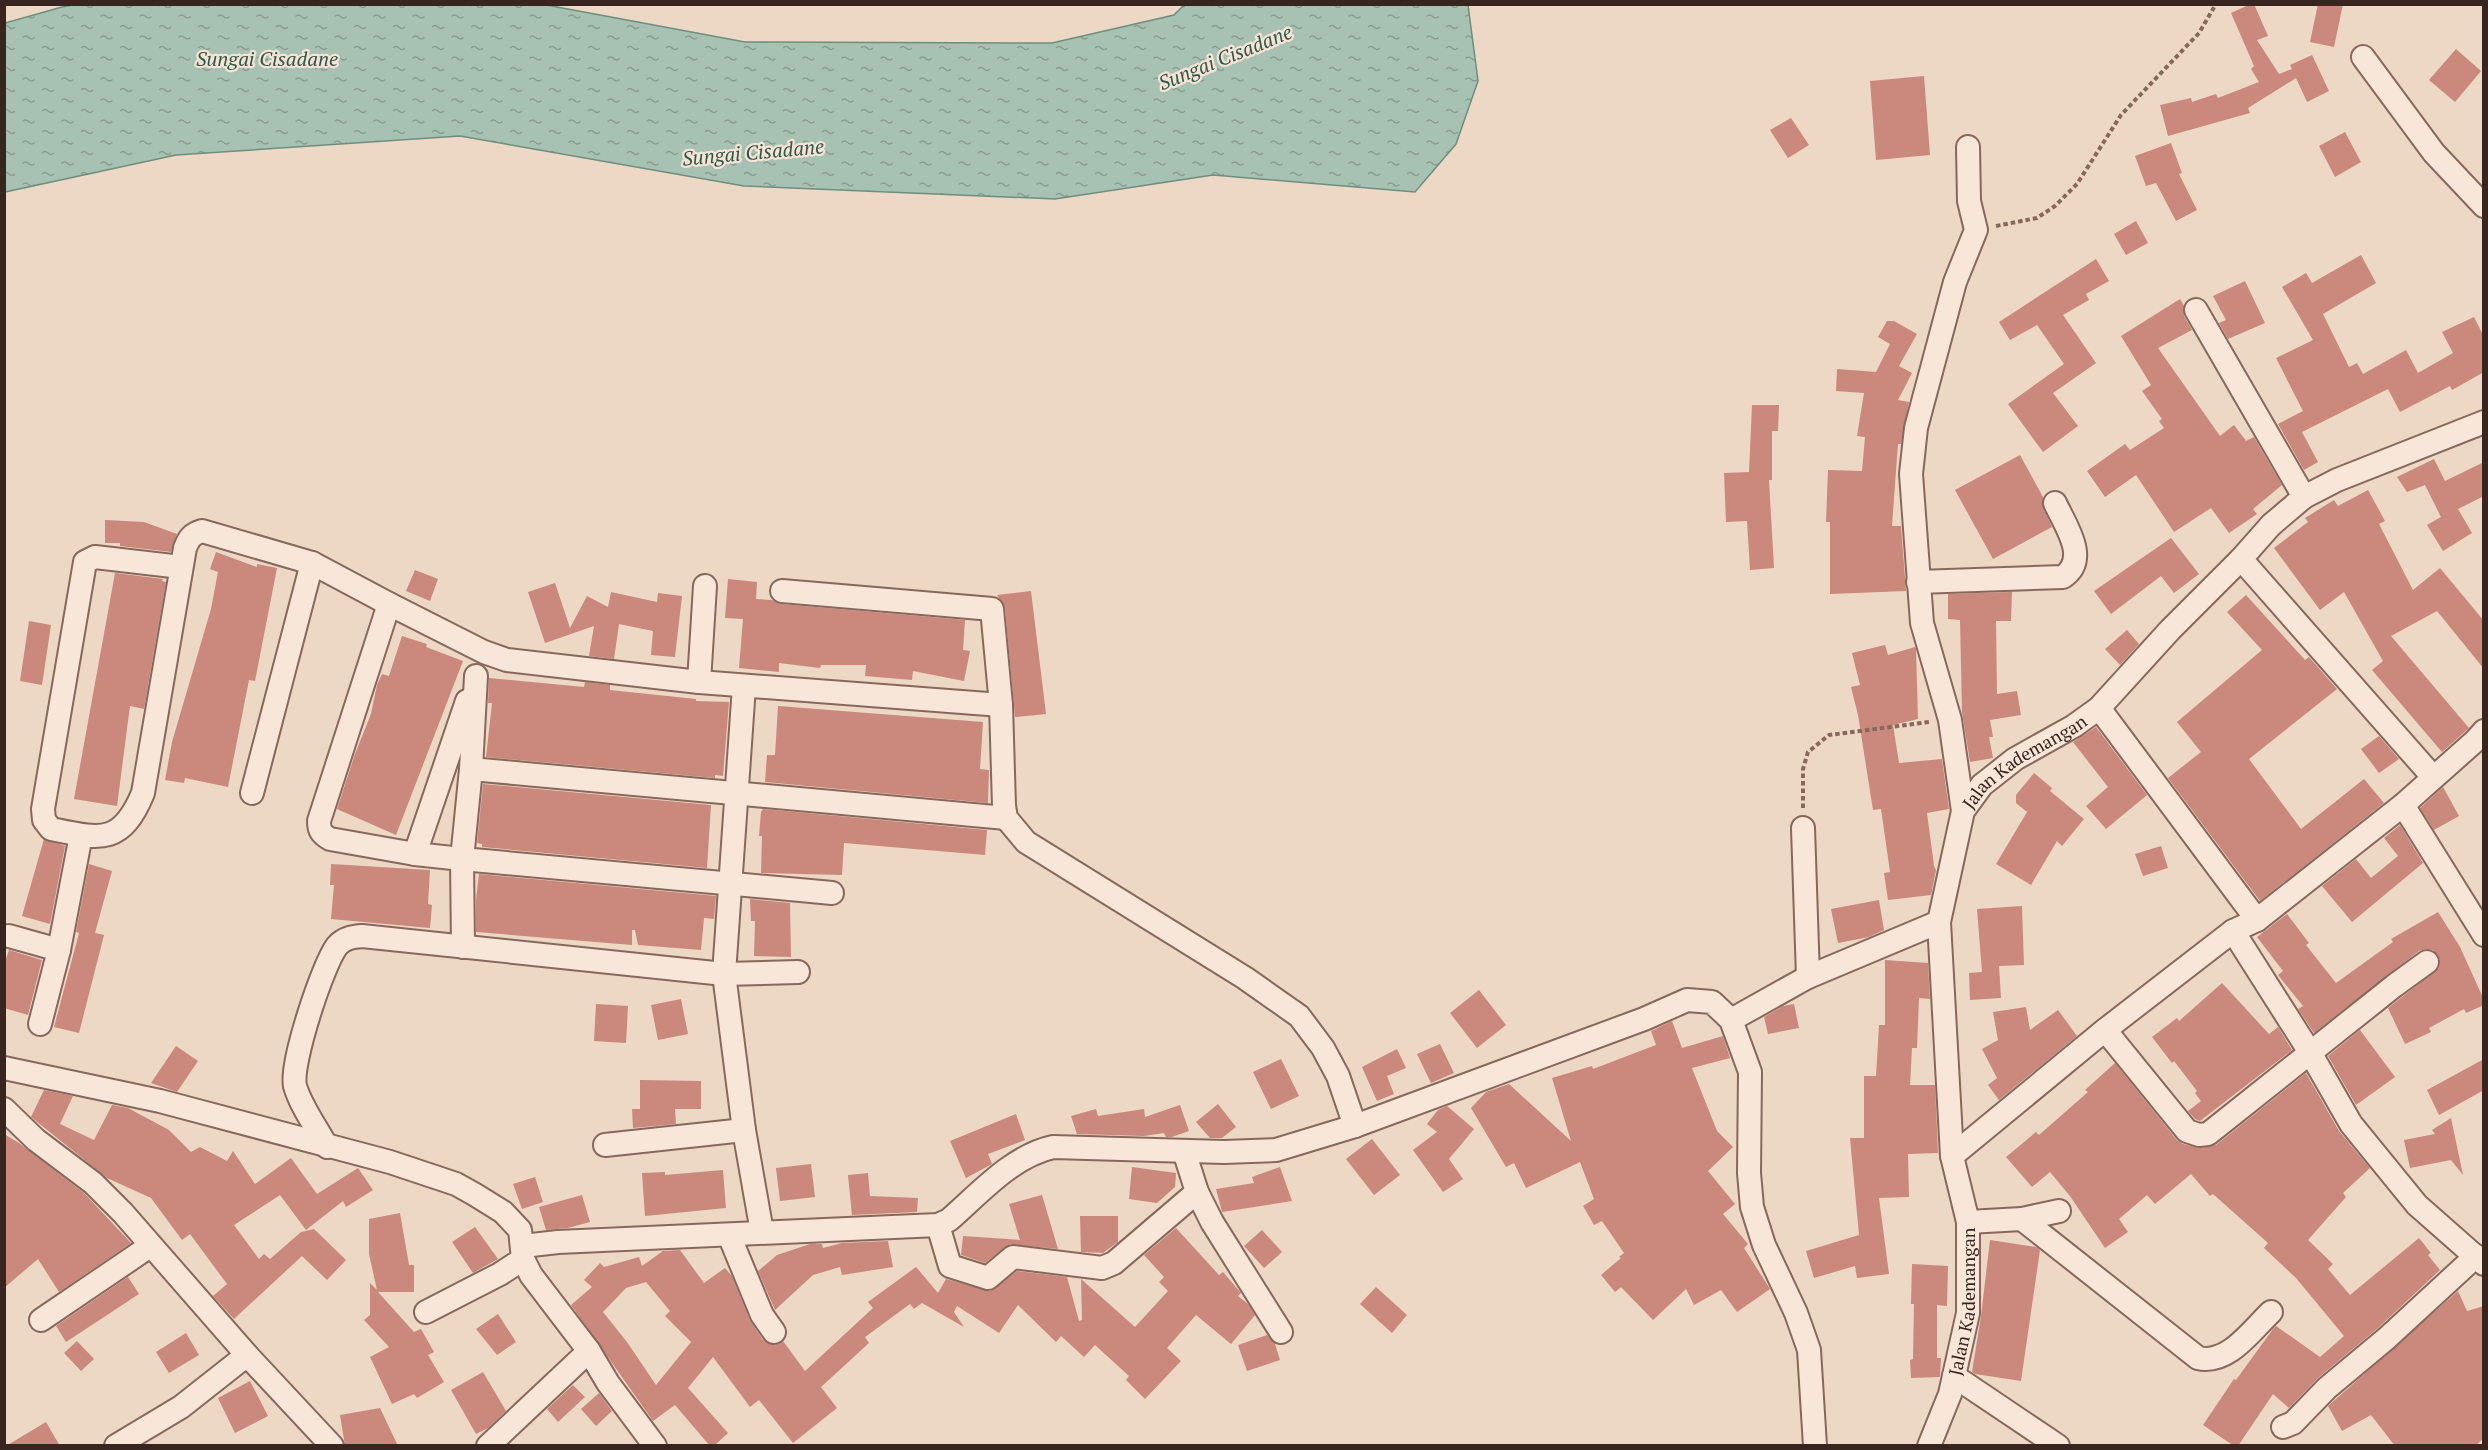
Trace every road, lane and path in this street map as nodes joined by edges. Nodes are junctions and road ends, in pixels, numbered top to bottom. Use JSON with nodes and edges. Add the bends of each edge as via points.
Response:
{"nodes":[{"id":1,"x":2216,"y":4,"type":"edge"},
{"id":2,"x":2363,"y":57,"type":"dead end"},
{"id":3,"x":1968,"y":147,"type":"dead end"},
{"id":4,"x":2484,"y":206,"type":"edge"},
{"id":5,"x":1976,"y":230,"type":"junction"},
{"id":6,"x":2196,"y":310,"type":"dead end"},
{"id":7,"x":2484,"y":422,"type":"edge"},
{"id":8,"x":2304,"y":497,"type":"junction"},
{"id":9,"x":2055,"y":503,"type":"dead end"},
{"id":10,"x":2241,"y":559,"type":"junction"},
{"id":11,"x":312,"y":563,"type":"junction"},
{"id":12,"x":181,"y":567,"type":"junction"},
{"id":13,"x":1918,"y":582,"type":"junction"},
{"id":14,"x":705,"y":586,"type":"dead end"},
{"id":15,"x":782,"y":591,"type":"dead end"},
{"id":16,"x":388,"y":604,"type":"junction"},
{"id":17,"x":484,"y":652,"type":"junction"},
{"id":18,"x":476,"y":676,"type":"junction"},
{"id":19,"x":699,"y":682,"type":"junction"},
{"id":20,"x":744,"y":686,"type":"junction"},
{"id":21,"x":1001,"y":705,"type":"junction"},
{"id":22,"x":2099,"y":708,"type":"junction"},
{"id":23,"x":1950,"y":720,"type":"junction"},
{"id":24,"x":2481,"y":741,"type":"edge"},
{"id":25,"x":471,"y":769,"type":"junction"},
{"id":26,"x":2433,"y":777,"type":"junction"},
{"id":27,"x":736,"y":792,"type":"junction"},
{"id":28,"x":252,"y":793,"type":"dead end"},
{"id":29,"x":2403,"y":805,"type":"junction"},
{"id":30,"x":1963,"y":811,"type":"junction"},
{"id":31,"x":1006,"y":818,"type":"junction"},
{"id":32,"x":1803,"y":828,"type":"joint"},
{"id":33,"x":81,"y":835,"type":"junction"},
{"id":34,"x":415,"y":854,"type":"junction"},
{"id":35,"x":462,"y":859,"type":"junction"},
{"id":36,"x":730,"y":883,"type":"junction"},
{"id":37,"x":832,"y":892,"type":"dead end"},
{"id":38,"x":2257,"y":920,"type":"junction"},
{"id":39,"x":1939,"y":922,"type":"junction"},
{"id":40,"x":2233,"y":931,"type":"junction"},
{"id":41,"x":2484,"y":935,"type":"edge"},
{"id":42,"x":9,"y":936,"type":"dead end"},
{"id":43,"x":463,"y":947,"type":"junction"},
{"id":44,"x":59,"y":950,"type":"junction"},
{"id":45,"x":2427,"y":962,"type":"dead end"},
{"id":46,"x":798,"y":972,"type":"dead end"},
{"id":47,"x":724,"y":974,"type":"junction"},
{"id":48,"x":1808,"y":976,"type":"junction"},
{"id":49,"x":1731,"y":1020,"type":"junction"},
{"id":50,"x":40,"y":1024,"type":"dead end"},
{"id":51,"x":2105,"y":1030,"type":"junction"},
{"id":52,"x":2311,"y":1054,"type":"junction"},
{"id":53,"x":4,"y":1068,"type":"edge"},
{"id":54,"x":4,"y":1109,"type":"edge"},
{"id":55,"x":1355,"y":1126,"type":"junction"},
{"id":56,"x":744,"y":1130,"type":"junction"},
{"id":57,"x":605,"y":1145,"type":"dead end"},
{"id":58,"x":327,"y":1146,"type":"junction"},
{"id":59,"x":1184,"y":1151,"type":"junction"},
{"id":60,"x":1952,"y":1156,"type":"junction"},
{"id":61,"x":1197,"y":1192,"type":"junction"},
{"id":62,"x":2059,"y":1211,"type":"dead end"},
{"id":63,"x":2022,"y":1219,"type":"junction"},
{"id":64,"x":1968,"y":1222,"type":"junction"},
{"id":65,"x":938,"y":1225,"type":"junction"},
{"id":66,"x":762,"y":1232,"type":"junction"},
{"id":67,"x":729,"y":1235,"type":"junction"},
{"id":68,"x":150,"y":1246,"type":"junction"},
{"id":69,"x":523,"y":1253,"type":"junction"},
{"id":70,"x":2480,"y":1260,"type":"edge"},
{"id":71,"x":426,"y":1312,"type":"dead end"},
{"id":72,"x":2271,"y":1312,"type":"dead end"},
{"id":73,"x":41,"y":1320,"type":"dead end"},
{"id":74,"x":774,"y":1332,"type":"dead end"},
{"id":75,"x":1281,"y":1332,"type":"dead end"},
{"id":76,"x":589,"y":1351,"type":"junction"},
{"id":77,"x":247,"y":1355,"type":"junction"},
{"id":78,"x":1954,"y":1376,"type":"junction"},
{"id":79,"x":2283,"y":1427,"type":"dead end"},
{"id":80,"x":116,"y":1446,"type":"edge"},
{"id":81,"x":332,"y":1446,"type":"edge"},
{"id":82,"x":488,"y":1446,"type":"edge"},
{"id":83,"x":655,"y":1446,"type":"edge"},
{"id":84,"x":1815,"y":1446,"type":"edge"},
{"id":85,"x":1929,"y":1446,"type":"edge"},
{"id":86,"x":2058,"y":1446,"type":"edge"}],
"edges":[{"from":1,"to":5,"type":"path","via":[[2199,33],[2121,115],[2077,184],[2055,206],[2037,218]]},
{"from":2,"to":4,"type":"street","via":[[2434,153]]},
{"from":3,"to":5,"type":"street","via":[[1969,201]]},
{"from":5,"to":13,"type":"street","via":[[1955,282],[1916,428],[1911,474]]},
{"from":6,"to":8,"type":"street"},
{"from":7,"to":8,"type":"street","name":"Jalan Kademangan"},
{"from":8,"to":10,"type":"street","name":"Jalan Kademangan","via":[[2271,525]]},
{"from":9,"to":13,"type":"street","via":[[2077,555],[2071,572],[2063,577]]},
{"from":10,"to":22,"type":"street","name":"Jalan Kademangan"},
{"from":10,"to":26,"type":"street"},
{"from":11,"to":12,"type":"street","via":[[202,531],[188,539]]},
{"from":11,"to":16,"type":"street"},
{"from":11,"to":28,"type":"street"},
{"from":12,"to":33,"type":"street","via":[[143,793],[137,807],[114,834]]},
{"from":12,"to":33,"type":"street","via":[[95,557],[85,562],[43,809],[44,820],[51,829]]},
{"from":13,"to":23,"type":"street","via":[[1922,623]]},
{"from":14,"to":19,"type":"street"},
{"from":15,"to":21,"type":"street","via":[[992,609]]},
{"from":16,"to":17,"type":"street"},
{"from":16,"to":34,"type":"street","via":[[319,829],[330,839]]},
{"from":17,"to":18,"type":"street"},
{"from":17,"to":19,"type":"street","via":[[539,665]]},
{"from":18,"to":25,"type":"street"},
{"from":18,"to":34,"type":"street"},
{"from":19,"to":20,"type":"street"},
{"from":20,"to":21,"type":"street"},
{"from":20,"to":27,"type":"street"},
{"from":21,"to":31,"type":"street"},
{"from":22,"to":30,"type":"street","name":"Jalan Kademangan","via":[[2015,759],[1982,785]]},
{"from":22,"to":38,"type":"street"},
{"from":23,"to":30,"type":"street"},
{"from":23,"to":32,"type":"path","via":[[1829,735],[1808,752],[1803,769]]},
{"from":24,"to":26,"type":"street"},
{"from":25,"to":27,"type":"street"},
{"from":25,"to":35,"type":"street"},
{"from":26,"to":29,"type":"street"},
{"from":27,"to":31,"type":"street"},
{"from":27,"to":36,"type":"street"},
{"from":29,"to":38,"type":"street"},
{"from":29,"to":41,"type":"street"},
{"from":30,"to":39,"type":"street","name":"Jalan Kademangan"},
{"from":31,"to":55,"type":"street","via":[[1026,842],[1245,978],[1299,1016],[1338,1076]]},
{"from":32,"to":48,"type":"street"},
{"from":33,"to":44,"type":"street"},
{"from":34,"to":35,"type":"street"},
{"from":35,"to":36,"type":"street"},
{"from":35,"to":43,"type":"street"},
{"from":36,"to":37,"type":"street"},
{"from":36,"to":47,"type":"street"},
{"from":38,"to":40,"type":"street"},
{"from":39,"to":48,"type":"street"},
{"from":39,"to":60,"type":"street","name":"Jalan Kademangan"},
{"from":40,"to":51,"type":"street"},
{"from":40,"to":52,"type":"street"},
{"from":42,"to":44,"type":"street"},
{"from":43,"to":47,"type":"street"},
{"from":43,"to":58,"type":"street","via":[[362,936],[344,940],[336,947],[323,974],[296,1064],[295,1084]]},
{"from":44,"to":50,"type":"street"},
{"from":45,"to":52,"type":"street"},
{"from":46,"to":47,"type":"street"},
{"from":47,"to":56,"type":"street"},
{"from":48,"to":49,"type":"street"},
{"from":49,"to":55,"type":"street","via":[[1712,1002],[1687,1000]]},
{"from":49,"to":84,"type":"street","via":[[1750,1072],[1752,1207],[1809,1350]]},
{"from":51,"to":52,"type":"street","via":[[2187,1131],[2199,1135],[2208,1134]]},
{"from":51,"to":60,"type":"street"},
{"from":52,"to":70,"type":"street","via":[[2351,1124],[2417,1205]]},
{"from":53,"to":58,"type":"street","via":[[160,1101]]},
{"from":54,"to":68,"type":"street","via":[[36,1140],[93,1183]]},
{"from":55,"to":59,"type":"street","via":[[1276,1150]]},
{"from":56,"to":57,"type":"street"},
{"from":56,"to":66,"type":"street"},
{"from":58,"to":69,"type":"street","via":[[456,1184],[502,1212],[520,1230]]},
{"from":59,"to":61,"type":"street"},
{"from":59,"to":65,"type":"street","via":[[1053,1147],[1040,1150],[1022,1159]]},
{"from":60,"to":64,"type":"street","name":"Jalan Kademangan"},
{"from":61,"to":65,"type":"street","via":[[1114,1263],[1102,1268],[1013,1257],[988,1278],[950,1266]]},
{"from":61,"to":75,"type":"street"},
{"from":62,"to":63,"type":"street"},
{"from":63,"to":64,"type":"street"},
{"from":63,"to":72,"type":"street","via":[[2198,1358],[2223,1357]]},
{"from":64,"to":78,"type":"street","name":"Jalan Kademangan","via":[[1968,1313]]},
{"from":65,"to":66,"type":"street"},
{"from":66,"to":67,"type":"street"},
{"from":67,"to":69,"type":"street","via":[[558,1242]]},
{"from":67,"to":74,"type":"street","via":[[762,1315]]},
{"from":68,"to":73,"type":"street"},
{"from":68,"to":77,"type":"street"},
{"from":69,"to":71,"type":"street","via":[[500,1274]]},
{"from":69,"to":76,"type":"street","via":[[531,1275]]},
{"from":70,"to":79,"type":"street","via":[[2327,1388],[2293,1423]]},
{"from":76,"to":82,"type":"street"},
{"from":76,"to":83,"type":"street"},
{"from":77,"to":80,"type":"street","via":[[180,1407]]},
{"from":77,"to":81,"type":"street"},
{"from":78,"to":85,"type":"street","name":"Jalan Kademangan"},
{"from":78,"to":86,"type":"street"}]}
